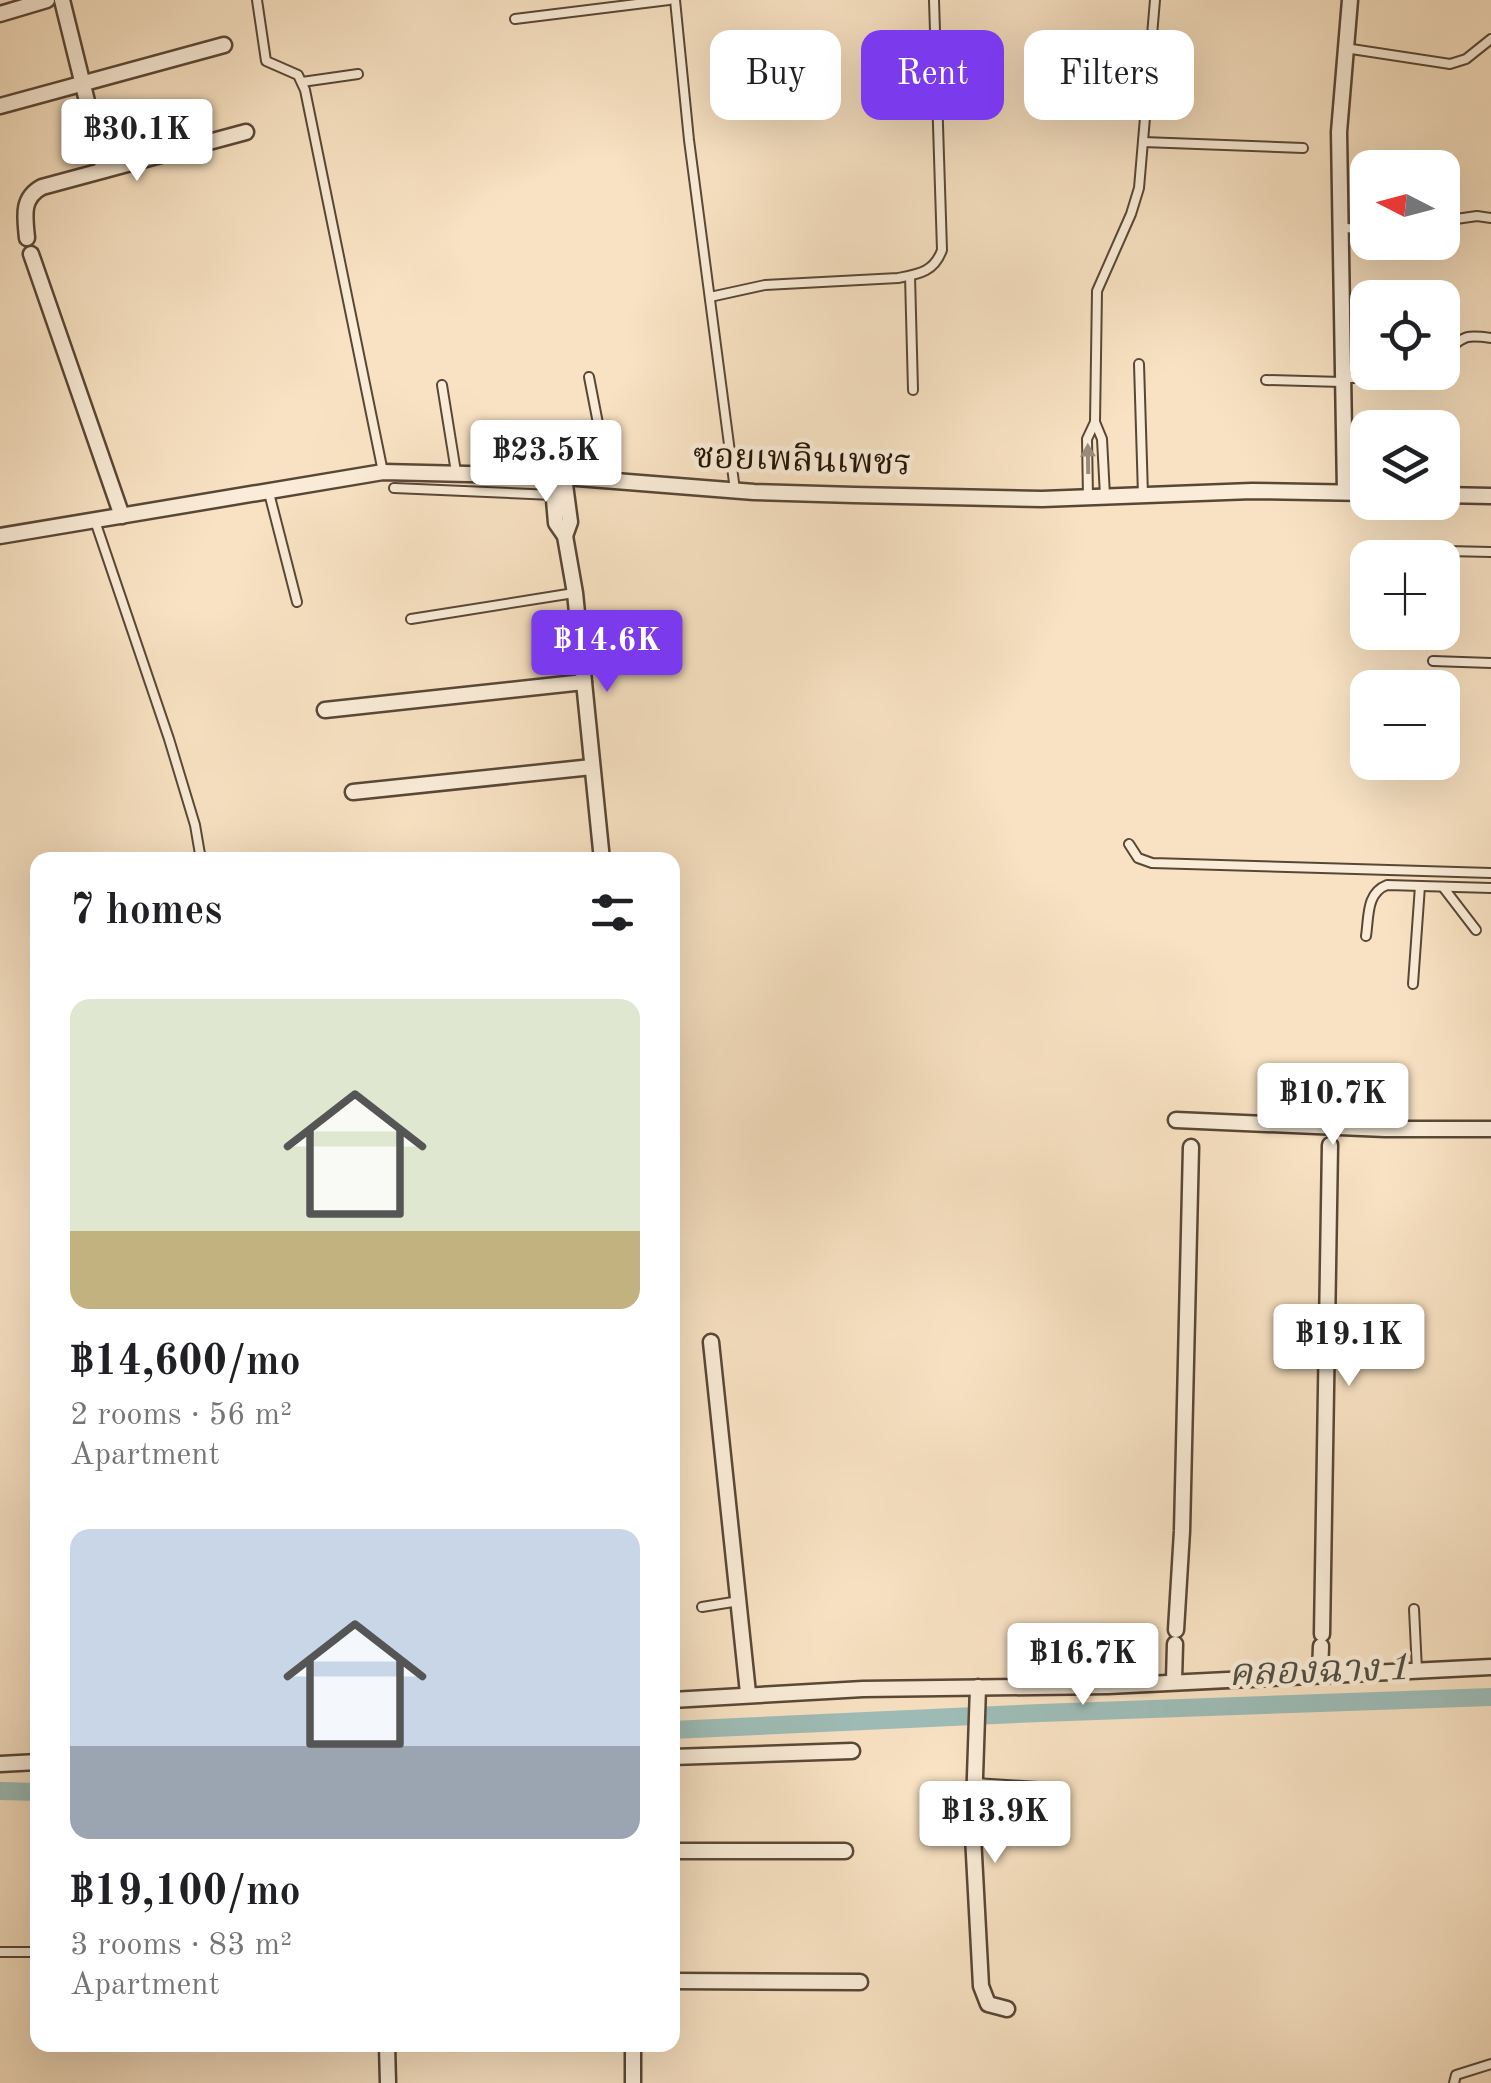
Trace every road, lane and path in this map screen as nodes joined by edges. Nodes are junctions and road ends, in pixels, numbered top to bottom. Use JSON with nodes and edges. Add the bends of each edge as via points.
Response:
{"nodes":[{"id":1,"x":47,"y":0,"type":"edge"},
{"id":2,"x":62,"y":0,"type":"edge"},
{"id":3,"x":258,"y":0,"type":"edge"},
{"id":4,"x":672,"y":0,"type":"edge"},
{"id":5,"x":934,"y":0,"type":"edge"},
{"id":6,"x":1156,"y":0,"type":"edge"},
{"id":7,"x":1350,"y":0,"type":"edge"},
{"id":8,"x":0,"y":14,"type":"edge"},
{"id":9,"x":514,"y":19,"type":"dead end"},
{"id":10,"x":1491,"y":39,"type":"edge"},
{"id":11,"x":224,"y":44,"type":"dead end"},
{"id":12,"x":1345,"y":48,"type":"junction"},
{"id":13,"x":358,"y":74,"type":"dead end"},
{"id":14,"x":302,"y":82,"type":"junction"},
{"id":15,"x":83,"y":84,"type":"junction"},
{"id":16,"x":0,"y":106,"type":"edge"},
{"id":17,"x":246,"y":132,"type":"dead end"},
{"id":18,"x":1144,"y":142,"type":"junction"},
{"id":19,"x":1303,"y":148,"type":"dead end"},
{"id":20,"x":104,"y":170,"type":"junction"},
{"id":21,"x":1460,"y":218,"type":"edge"},
{"id":22,"x":1491,"y":218,"type":"edge"},
{"id":23,"x":1340,"y":228,"type":"junction"},
{"id":24,"x":1350,"y":229,"type":"edge"},
{"id":25,"x":27,"y":238,"type":"dead end"},
{"id":26,"x":31,"y":254,"type":"dead end"},
{"id":27,"x":910,"y":276,"type":"junction"},
{"id":28,"x":710,"y":297,"type":"junction"},
{"id":29,"x":1460,"y":338,"type":"edge"},
{"id":30,"x":1491,"y":338,"type":"edge"},
{"id":31,"x":1139,"y":364,"type":"dead end"},
{"id":32,"x":589,"y":378,"type":"dead end"},
{"id":33,"x":1350,"y":379,"type":"edge"},
{"id":34,"x":1266,"y":380,"type":"dead end"},
{"id":35,"x":1342,"y":380,"type":"junction"},
{"id":36,"x":442,"y":385,"type":"dead end"},
{"id":37,"x":913,"y":390,"type":"dead end"},
{"id":38,"x":1094,"y":422,"type":"junction"},
{"id":39,"x":382,"y":472,"type":"junction"},
{"id":40,"x":456,"y":472,"type":"junction"},
{"id":41,"x":558,"y":476,"type":"junction"},
{"id":42,"x":609,"y":480,"type":"junction"},
{"id":43,"x":394,"y":488,"type":"dead end"},
{"id":44,"x":735,"y":490,"type":"junction"},
{"id":45,"x":1345,"y":492,"type":"junction"},
{"id":46,"x":1350,"y":492,"type":"edge"},
{"id":47,"x":269,"y":493,"type":"junction"},
{"id":48,"x":553,"y":495,"type":"junction"},
{"id":49,"x":1143,"y":495,"type":"junction"},
{"id":50,"x":1460,"y":495,"type":"edge"},
{"id":51,"x":1105,"y":496,"type":"junction"},
{"id":52,"x":1491,"y":496,"type":"edge"},
{"id":53,"x":1088,"y":497,"type":"junction"},
{"id":54,"x":122,"y":516,"type":"junction"},
{"id":55,"x":94,"y":521,"type":"junction"},
{"id":56,"x":0,"y":536,"type":"edge"},
{"id":57,"x":566,"y":536,"type":"junction"},
{"id":58,"x":1460,"y":551,"type":"edge"},
{"id":59,"x":1491,"y":552,"type":"edge"},
{"id":60,"x":575,"y":593,"type":"junction"},
{"id":61,"x":297,"y":602,"type":"dead end"},
{"id":62,"x":411,"y":619,"type":"dead end"},
{"id":63,"x":1433,"y":660,"type":"dead end"},
{"id":64,"x":1491,"y":663,"type":"edge"},
{"id":65,"x":584,"y":682,"type":"junction"},
{"id":66,"x":325,"y":710,"type":"dead end"},
{"id":67,"x":592,"y":768,"type":"junction"},
{"id":68,"x":353,"y":792,"type":"dead end"},
{"id":69,"x":1129,"y":844,"type":"dead end"},
{"id":70,"x":199,"y":852,"type":"edge"},
{"id":71,"x":601,"y":852,"type":"edge"},
{"id":72,"x":1491,"y":873,"type":"edge"},
{"id":73,"x":1420,"y":886,"type":"junction"},
{"id":74,"x":1443,"y":887,"type":"junction"},
{"id":75,"x":1491,"y":888,"type":"edge"},
{"id":76,"x":1476,"y":930,"type":"dead end"},
{"id":77,"x":1366,"y":936,"type":"dead end"},
{"id":78,"x":1412,"y":984,"type":"dead end"},
{"id":79,"x":1176,"y":1120,"type":"dead end"},
{"id":80,"x":1491,"y":1129,"type":"edge"},
{"id":81,"x":1330,"y":1145,"type":"dead end"},
{"id":82,"x":1191,"y":1146,"type":"dead end"},
{"id":83,"x":710,"y":1342,"type":"dead end"},
{"id":84,"x":739,"y":1601,"type":"junction"},
{"id":85,"x":702,"y":1607,"type":"dead end"},
{"id":86,"x":1414,"y":1610,"type":"dead end"},
{"id":87,"x":1491,"y":1667,"type":"edge"},
{"id":88,"x":1417,"y":1670,"type":"junction"},
{"id":89,"x":1320,"y":1674,"type":"junction"},
{"id":90,"x":1174,"y":1680,"type":"junction"},
{"id":91,"x":978,"y":1691,"type":"junction"},
{"id":92,"x":748,"y":1693,"type":"junction"},
{"id":93,"x":680,"y":1699,"type":"edge"},
{"id":94,"x":852,"y":1750,"type":"dead end"},
{"id":95,"x":680,"y":1757,"type":"edge"},
{"id":96,"x":30,"y":1762,"type":"edge"},
{"id":97,"x":0,"y":1764,"type":"edge"},
{"id":98,"x":975,"y":1783,"type":"junction"},
{"id":99,"x":1038,"y":1787,"type":"dead end"},
{"id":100,"x":680,"y":1851,"type":"edge"},
{"id":101,"x":845,"y":1851,"type":"dead end"},
{"id":102,"x":0,"y":1952,"type":"edge"},
{"id":103,"x":30,"y":1952,"type":"edge"},
{"id":104,"x":680,"y":1981,"type":"edge"},
{"id":105,"x":860,"y":1982,"type":"dead end"},
{"id":106,"x":1007,"y":2009,"type":"dead end"},
{"id":107,"x":387,"y":2052,"type":"edge"},
{"id":108,"x":633,"y":2052,"type":"edge"},
{"id":109,"x":1491,"y":2064,"type":"edge"},
{"id":110,"x":388,"y":2083,"type":"edge"},
{"id":111,"x":634,"y":2083,"type":"edge"},
{"id":112,"x":1454,"y":2083,"type":"edge"}],
"edges":[{"from":1,"to":8,"type":"street"},
{"from":2,"to":15,"type":"street"},
{"from":3,"to":14,"type":"lane","via":[[266,61]]},
{"from":4,"to":9,"type":"lane"},
{"from":4,"to":28,"type":"lane"},
{"from":5,"to":27,"type":"lane","via":[[942,250],[932,269]]},
{"from":6,"to":18,"type":"lane"},
{"from":7,"to":12,"type":"street"},
{"from":10,"to":12,"type":"lane","via":[[1450,64]]},
{"from":11,"to":15,"type":"street"},
{"from":12,"to":23,"type":"street"},
{"from":13,"to":14,"type":"lane"},
{"from":14,"to":39,"type":"lane"},
{"from":15,"to":16,"type":"street"},
{"from":15,"to":20,"type":"street"},
{"from":17,"to":20,"type":"street"},
{"from":18,"to":19,"type":"lane"},
{"from":18,"to":38,"type":"lane","via":[[1135,203],[1097,291]]},
{"from":20,"to":25,"type":"street","via":[[32,192],[25,210]]},
{"from":21,"to":22,"type":"lane"},
{"from":23,"to":24,"type":"lane"},
{"from":23,"to":35,"type":"street"},
{"from":26,"to":54,"type":"street"},
{"from":27,"to":28,"type":"lane","via":[[765,285]]},
{"from":27,"to":37,"type":"lane"},
{"from":28,"to":44,"type":"lane"},
{"from":29,"to":30,"type":"lane"},
{"from":31,"to":49,"type":"lane"},
{"from":32,"to":42,"type":"lane"},
{"from":33,"to":35,"type":"lane"},
{"from":34,"to":35,"type":"lane"},
{"from":35,"to":45,"type":"street"},
{"from":36,"to":40,"type":"lane"},
{"from":38,"to":51,"type":"lane","via":[[1102,439]]},
{"from":53,"to":38,"type":"lane","one_way":true,"via":[[1087,439]]},
{"from":39,"to":40,"type":"street","name":"ซอยเพลินเพชร"},
{"from":39,"to":47,"type":"street","name":"ซอยเพลินเพชร"},
{"from":40,"to":41,"type":"street","name":"ซอยเพลินเพชร"},
{"from":41,"to":42,"type":"street","name":"ซอยเพลินเพชร"},
{"from":41,"to":48,"type":"street"},
{"from":41,"to":57,"type":"street","via":[[570,522]]},
{"from":42,"to":44,"type":"street","name":"ซอยเพลินเพชร"},
{"from":43,"to":48,"type":"lane"},
{"from":44,"to":53,"type":"street","name":"ซอยเพลินเพชร"},
{"from":45,"to":46,"type":"street","name":"ซอยเพลินเพชร"},
{"from":45,"to":49,"type":"street","name":"ซอยเพลินเพชร"},
{"from":47,"to":54,"type":"street","name":"ซอยเพลินเพชร"},
{"from":47,"to":61,"type":"lane"},
{"from":48,"to":57,"type":"street","via":[[556,523]]},
{"from":49,"to":51,"type":"street","name":"ซอยเพลินเพชร"},
{"from":50,"to":52,"type":"street"},
{"from":51,"to":53,"type":"street","name":"ซอยเพลินเพชร"},
{"from":54,"to":55,"type":"street","name":"ซอยเพลินเพชร"},
{"from":55,"to":56,"type":"street","name":"ซอยเพลินเพชร"},
{"from":55,"to":70,"type":"lane","via":[[180,774]]},
{"from":57,"to":60,"type":"street"},
{"from":58,"to":59,"type":"lane"},
{"from":60,"to":62,"type":"lane"},
{"from":60,"to":65,"type":"street"},
{"from":63,"to":64,"type":"lane"},
{"from":65,"to":66,"type":"street"},
{"from":65,"to":67,"type":"street"},
{"from":67,"to":68,"type":"street"},
{"from":67,"to":71,"type":"street"},
{"from":69,"to":72,"type":"lane","via":[[1138,858],[1152,863]]},
{"from":73,"to":74,"type":"lane"},
{"from":73,"to":77,"type":"lane","via":[[1376,889]]},
{"from":73,"to":78,"type":"lane"},
{"from":74,"to":75,"type":"lane"},
{"from":74,"to":76,"type":"lane"},
{"from":79,"to":80,"type":"street"},
{"from":81,"to":89,"type":"street"},
{"from":82,"to":90,"type":"street"},
{"from":83,"to":84,"type":"street"},
{"from":84,"to":85,"type":"lane"},
{"from":84,"to":92,"type":"street"},
{"from":86,"to":88,"type":"lane"},
{"from":87,"to":88,"type":"street"},
{"from":88,"to":89,"type":"street"},
{"from":89,"to":90,"type":"street"},
{"from":90,"to":91,"type":"street"},
{"from":91,"to":92,"type":"street"},
{"from":91,"to":98,"type":"street"},
{"from":92,"to":93,"type":"street"},
{"from":94,"to":95,"type":"street"},
{"from":96,"to":97,"type":"street"},
{"from":98,"to":99,"type":"lane"},
{"from":98,"to":106,"type":"street","via":[[981,1986],[988,2004]]},
{"from":100,"to":101,"type":"street"},
{"from":102,"to":103,"type":"lane"},
{"from":104,"to":105,"type":"street"},
{"from":107,"to":110,"type":"street"},
{"from":108,"to":111,"type":"street"},
{"from":109,"to":112,"type":"lane","via":[[1462,2070]]}]}
